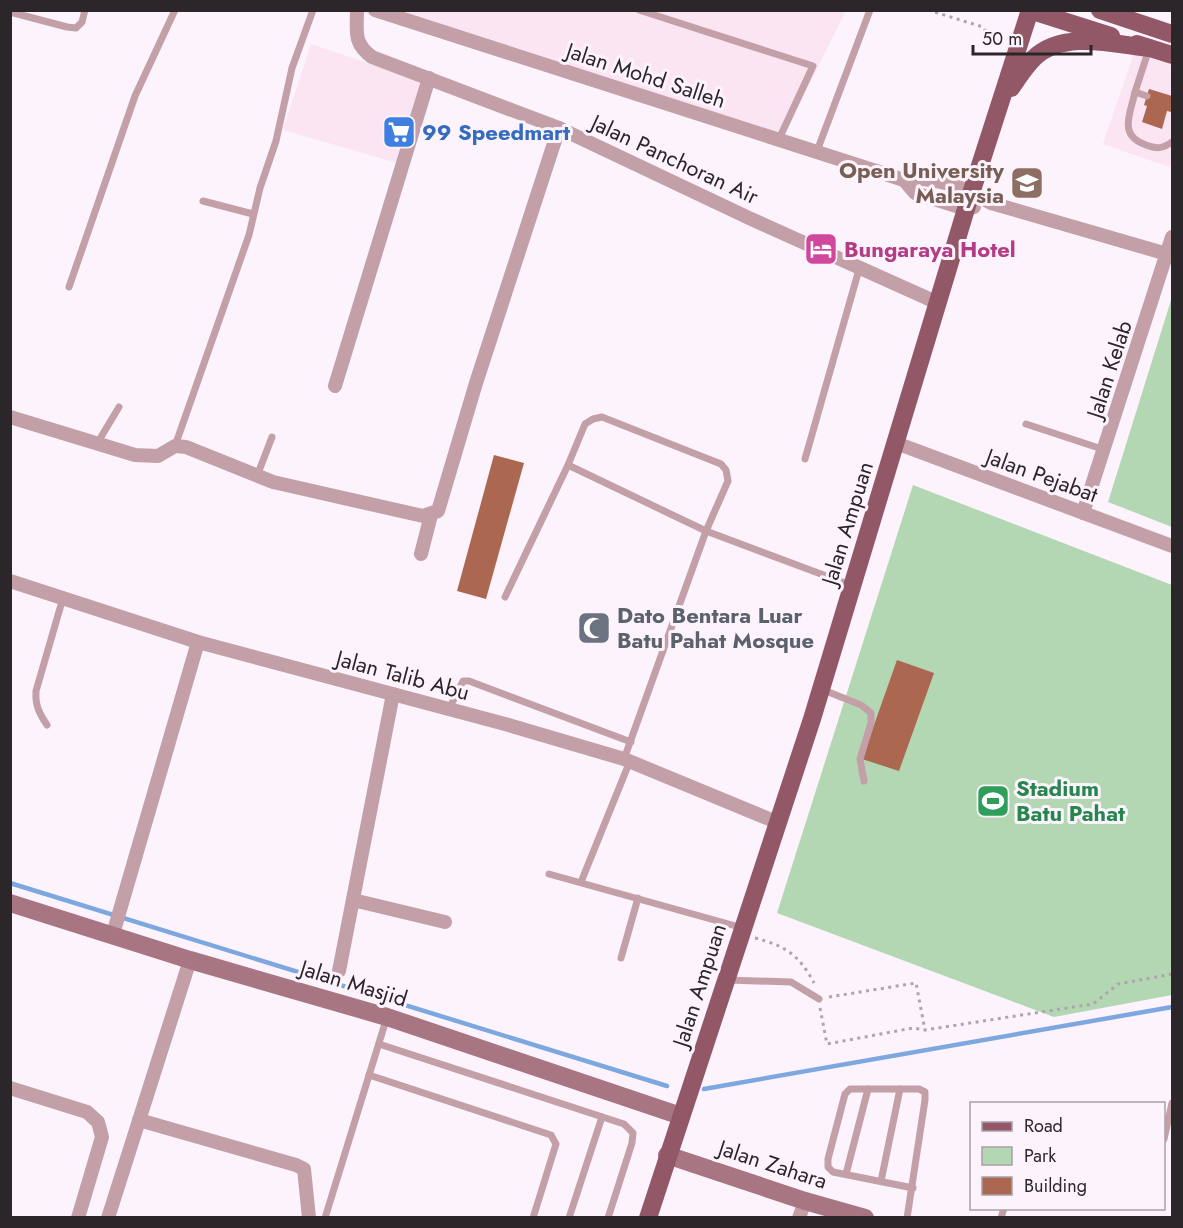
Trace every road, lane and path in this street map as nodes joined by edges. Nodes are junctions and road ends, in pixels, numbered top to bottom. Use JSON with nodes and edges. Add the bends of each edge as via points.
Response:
{"nodes":[{"id":1,"x":85,"y":10,"type":"edge"},
{"id":2,"x":175,"y":10,"type":"edge"},
{"id":3,"x":313,"y":10,"type":"edge"},
{"id":4,"x":357,"y":10,"type":"edge"},
{"id":5,"x":375,"y":10,"type":"edge"},
{"id":6,"x":639,"y":10,"type":"edge"},
{"id":7,"x":870,"y":10,"type":"edge"},
{"id":8,"x":928,"y":10,"type":"edge"},
{"id":9,"x":1100,"y":10,"type":"edge"},
{"id":10,"x":1029,"y":11,"type":"edge"},
{"id":11,"x":10,"y":12,"type":"edge"},
{"id":12,"x":1173,"y":34,"type":"edge"},
{"id":13,"x":993,"y":44,"type":"dead end"},
{"id":14,"x":1149,"y":48,"type":"junction"},
{"id":15,"x":1173,"y":55,"type":"edge"},
{"id":16,"x":429,"y":78,"type":"junction"},
{"id":17,"x":1135,"y":92,"type":"junction"},
{"id":18,"x":1147,"y":96,"type":"dead end"},
{"id":19,"x":1002,"y":102,"type":"junction"},
{"id":20,"x":559,"y":128,"type":"junction"},
{"id":21,"x":779,"y":139,"type":"junction"},
{"id":22,"x":1173,"y":142,"type":"edge"},
{"id":23,"x":817,"y":151,"type":"junction"},
{"id":24,"x":969,"y":200,"type":"junction"},
{"id":25,"x":203,"y":201,"type":"dead end"},
{"id":26,"x":253,"y":214,"type":"junction"},
{"id":27,"x":1173,"y":237,"type":"edge"},
{"id":28,"x":1167,"y":254,"type":"junction"},
{"id":29,"x":860,"y":266,"type":"junction"},
{"id":30,"x":69,"y":286,"type":"dead end"},
{"id":31,"x":938,"y":303,"type":"junction"},
{"id":32,"x":335,"y":386,"type":"dead end"},
{"id":33,"x":118,"y":407,"type":"dead end"},
{"id":34,"x":10,"y":417,"type":"edge"},
{"id":35,"x":1026,"y":424,"type":"dead end"},
{"id":36,"x":272,"y":437,"type":"dead end"},
{"id":37,"x":98,"y":442,"type":"junction"},
{"id":38,"x":896,"y":443,"type":"junction"},
{"id":39,"x":175,"y":446,"type":"junction"},
{"id":40,"x":1105,"y":450,"type":"junction"},
{"id":41,"x":805,"y":459,"type":"dead end"},
{"id":42,"x":568,"y":465,"type":"junction"},
{"id":43,"x":257,"y":476,"type":"junction"},
{"id":44,"x":1083,"y":513,"type":"junction"},
{"id":45,"x":431,"y":515,"type":"junction"},
{"id":46,"x":706,"y":531,"type":"junction"},
{"id":47,"x":1173,"y":546,"type":"edge"},
{"id":48,"x":421,"y":554,"type":"dead end"},
{"id":49,"x":10,"y":581,"type":"edge"},
{"id":50,"x":854,"y":586,"type":"junction"},
{"id":51,"x":505,"y":597,"type":"dead end"},
{"id":52,"x":63,"y":598,"type":"junction"},
{"id":53,"x":198,"y":642,"type":"junction"},
{"id":54,"x":821,"y":688,"type":"junction"},
{"id":55,"x":393,"y":694,"type":"junction"},
{"id":56,"x":449,"y":709,"type":"junction"},
{"id":57,"x":47,"y":725,"type":"dead end"},
{"id":58,"x":631,"y":742,"type":"junction"},
{"id":59,"x":627,"y":760,"type":"junction"},
{"id":60,"x":864,"y":781,"type":"dead end"},
{"id":61,"x":779,"y":823,"type":"junction"},
{"id":62,"x":549,"y":874,"type":"dead end"},
{"id":63,"x":581,"y":882,"type":"junction"},
{"id":64,"x":638,"y":898,"type":"junction"},
{"id":65,"x":353,"y":900,"type":"junction"},
{"id":66,"x":10,"y":903,"type":"edge"},
{"id":67,"x":445,"y":922,"type":"dead end"},
{"id":68,"x":115,"y":928,"type":"junction"},
{"id":69,"x":742,"y":931,"type":"junction"},
{"id":70,"x":621,"y":958,"type":"dead end"},
{"id":71,"x":190,"y":960,"type":"junction"},
{"id":72,"x":339,"y":971,"type":"dead end"},
{"id":73,"x":1173,"y":975,"type":"edge"},
{"id":74,"x":727,"y":980,"type":"junction"},
{"id":75,"x":819,"y":999,"type":"junction"},
{"id":76,"x":387,"y":1017,"type":"junction"},
{"id":77,"x":926,"y":1030,"type":"junction"},
{"id":78,"x":378,"y":1044,"type":"junction"},
{"id":79,"x":369,"y":1075,"type":"junction"},
{"id":80,"x":10,"y":1088,"type":"edge"},
{"id":81,"x":868,"y":1089,"type":"junction"},
{"id":82,"x":900,"y":1089,"type":"junction"},
{"id":83,"x":1173,"y":1103,"type":"edge"},
{"id":84,"x":681,"y":1116,"type":"junction"},
{"id":85,"x":602,"y":1117,"type":"junction"},
{"id":86,"x":139,"y":1120,"type":"junction"},
{"id":87,"x":1165,"y":1136,"type":"edge"},
{"id":88,"x":667,"y":1155,"type":"junction"},
{"id":89,"x":846,"y":1174,"type":"junction"},
{"id":90,"x":880,"y":1182,"type":"junction"},
{"id":91,"x":913,"y":1188,"type":"junction"},
{"id":92,"x":802,"y":1209,"type":"edge"},
{"id":93,"x":78,"y":1218,"type":"edge"},
{"id":94,"x":108,"y":1218,"type":"edge"},
{"id":95,"x":309,"y":1218,"type":"edge"},
{"id":96,"x":325,"y":1218,"type":"edge"},
{"id":97,"x":533,"y":1218,"type":"edge"},
{"id":98,"x":568,"y":1218,"type":"edge"},
{"id":99,"x":608,"y":1218,"type":"edge"},
{"id":100,"x":648,"y":1218,"type":"edge"},
{"id":101,"x":865,"y":1218,"type":"edge"},
{"id":102,"x":907,"y":1218,"type":"edge"}],
"edges":[{"from":1,"to":11,"type":"lane","via":[[76,28]]},
{"from":2,"to":30,"type":"lane","via":[[135,96]]},
{"from":3,"to":26,"type":"lane","via":[[292,68],[276,141]]},
{"from":4,"to":16,"type":"street","name":"Jalan Panchoran Air","via":[[357,41],[362,50]]},
{"from":5,"to":21,"type":"street","name":"Jalan Mohd Salleh"},
{"from":6,"to":21,"type":"lane","via":[[813,66]]},
{"from":7,"to":23,"type":"lane"},
{"from":8,"to":13,"type":"path","via":[[983,27]]},
{"from":9,"to":12,"type":"main road"},
{"from":10,"to":14,"type":"main road"},
{"from":10,"to":19,"type":"main road","name":"Jalan Ampuan"},
{"from":14,"to":15,"type":"main road"},
{"from":14,"to":17,"type":"lane"},
{"from":14,"to":19,"type":"main road","via":[[1079,40],[1054,46],[1035,57]]},
{"from":16,"to":20,"type":"street","name":"Jalan Panchoran Air"},
{"from":16,"to":32,"type":"street"},
{"from":17,"to":18,"type":"lane"},
{"from":17,"to":22,"type":"lane","via":[[1130,136],[1154,148],[1163,149]]},
{"from":19,"to":24,"type":"main road","name":"Jalan Ampuan"},
{"from":20,"to":29,"type":"street","name":"Jalan Panchoran Air"},
{"from":20,"to":45,"type":"street","via":[[438,511]]},
{"from":21,"to":23,"type":"street","name":"Jalan Mohd Salleh"},
{"from":23,"to":24,"type":"street","name":"Jalan Mohd Salleh","via":[[904,180],[915,193]]},
{"from":24,"to":28,"type":"street"},
{"from":24,"to":31,"type":"main road","name":"Jalan Ampuan"},
{"from":25,"to":26,"type":"lane"},
{"from":26,"to":39,"type":"lane"},
{"from":27,"to":28,"type":"street","name":"Jalan Kelab"},
{"from":28,"to":40,"type":"street","name":"Jalan Kelab"},
{"from":29,"to":31,"type":"street","name":"Jalan Panchoran Air"},
{"from":29,"to":41,"type":"lane"},
{"from":31,"to":38,"type":"main road","name":"Jalan Ampuan"},
{"from":33,"to":37,"type":"lane"},
{"from":34,"to":37,"type":"street"},
{"from":35,"to":40,"type":"lane"},
{"from":36,"to":43,"type":"lane"},
{"from":37,"to":39,"type":"street","via":[[149,457]]},
{"from":38,"to":44,"type":"street","name":"Jalan Pejabat"},
{"from":38,"to":50,"type":"main road","name":"Jalan Ampuan"},
{"from":39,"to":43,"type":"street"},
{"from":40,"to":44,"type":"street","name":"Jalan Kelab"},
{"from":42,"to":46,"type":"lane"},
{"from":42,"to":46,"type":"lane","via":[[585,424],[602,417],[721,464],[728,481]]},
{"from":42,"to":51,"type":"lane"},
{"from":43,"to":45,"type":"street","via":[[394,510]]},
{"from":44,"to":47,"type":"street","name":"Jalan Pejabat"},
{"from":45,"to":48,"type":"street"},
{"from":46,"to":50,"type":"lane"},
{"from":46,"to":58,"type":"lane"},
{"from":49,"to":52,"type":"street","name":"Jalan Talib Abu"},
{"from":50,"to":54,"type":"main road","name":"Jalan Ampuan"},
{"from":52,"to":53,"type":"street","name":"Jalan Talib Abu"},
{"from":52,"to":57,"type":"lane","via":[[36,691],[37,711]]},
{"from":53,"to":55,"type":"street","name":"Jalan Talib Abu"},
{"from":53,"to":68,"type":"street"},
{"from":54,"to":60,"type":"lane","via":[[871,713],[860,759]]},
{"from":54,"to":61,"type":"main road","name":"Jalan Ampuan"},
{"from":55,"to":56,"type":"street","name":"Jalan Talib Abu"},
{"from":55,"to":65,"type":"street"},
{"from":56,"to":58,"type":"lane","via":[[463,681],[469,681]]},
{"from":56,"to":59,"type":"street","name":"Jalan Talib Abu"},
{"from":58,"to":59,"type":"lane"},
{"from":59,"to":61,"type":"street","name":"Jalan Talib Abu"},
{"from":59,"to":63,"type":"lane"},
{"from":61,"to":69,"type":"main road","name":"Jalan Ampuan"},
{"from":62,"to":63,"type":"lane"},
{"from":63,"to":64,"type":"lane"},
{"from":64,"to":69,"type":"lane"},
{"from":64,"to":70,"type":"lane"},
{"from":65,"to":67,"type":"street"},
{"from":65,"to":72,"type":"street"},
{"from":66,"to":68,"type":"street","name":"Jalan Masjid"},
{"from":68,"to":71,"type":"street","name":"Jalan Masjid"},
{"from":69,"to":74,"type":"main road","name":"Jalan Ampuan"},
{"from":69,"to":75,"type":"path","via":[[773,942],[801,960]]},
{"from":71,"to":76,"type":"street","name":"Jalan Masjid"},
{"from":71,"to":86,"type":"street"},
{"from":73,"to":77,"type":"path","via":[[1118,984],[1093,1004]]},
{"from":74,"to":75,"type":"lane","via":[[791,982]]},
{"from":74,"to":84,"type":"main road","name":"Jalan Ampuan"},
{"from":75,"to":77,"type":"path","via":[[827,1044],[913,1028]]},
{"from":75,"to":77,"type":"path","via":[[916,983]]},
{"from":76,"to":78,"type":"lane"},
{"from":76,"to":84,"type":"street","name":"Jalan Masjid"},
{"from":78,"to":79,"type":"lane"},
{"from":78,"to":85,"type":"lane"},
{"from":79,"to":96,"type":"lane"},
{"from":79,"to":97,"type":"lane","via":[[551,1135],[556,1144]]},
{"from":80,"to":93,"type":"street","via":[[87,1112],[98,1122],[102,1137]]},
{"from":81,"to":82,"type":"lane"},
{"from":81,"to":89,"type":"lane"},
{"from":81,"to":89,"type":"lane","via":[[850,1089],[844,1094],[828,1167]]},
{"from":82,"to":90,"type":"lane"},
{"from":82,"to":91,"type":"lane","via":[[925,1092]]},
{"from":83,"to":87,"type":"lane"},
{"from":84,"to":88,"type":"main road","name":"Jalan Ampuan"},
{"from":85,"to":98,"type":"lane"},
{"from":85,"to":99,"type":"lane","via":[[624,1124],[633,1133]]},
{"from":86,"to":94,"type":"street"},
{"from":86,"to":95,"type":"street","via":[[304,1169]]},
{"from":88,"to":92,"type":"street","name":"Jalan Zahara"},
{"from":88,"to":100,"type":"main road","name":"Jalan Ampuan"},
{"from":89,"to":90,"type":"lane"},
{"from":90,"to":91,"type":"lane"},
{"from":91,"to":102,"type":"lane"},
{"from":92,"to":101,"type":"street","name":"Jalan Zahara"}]}
